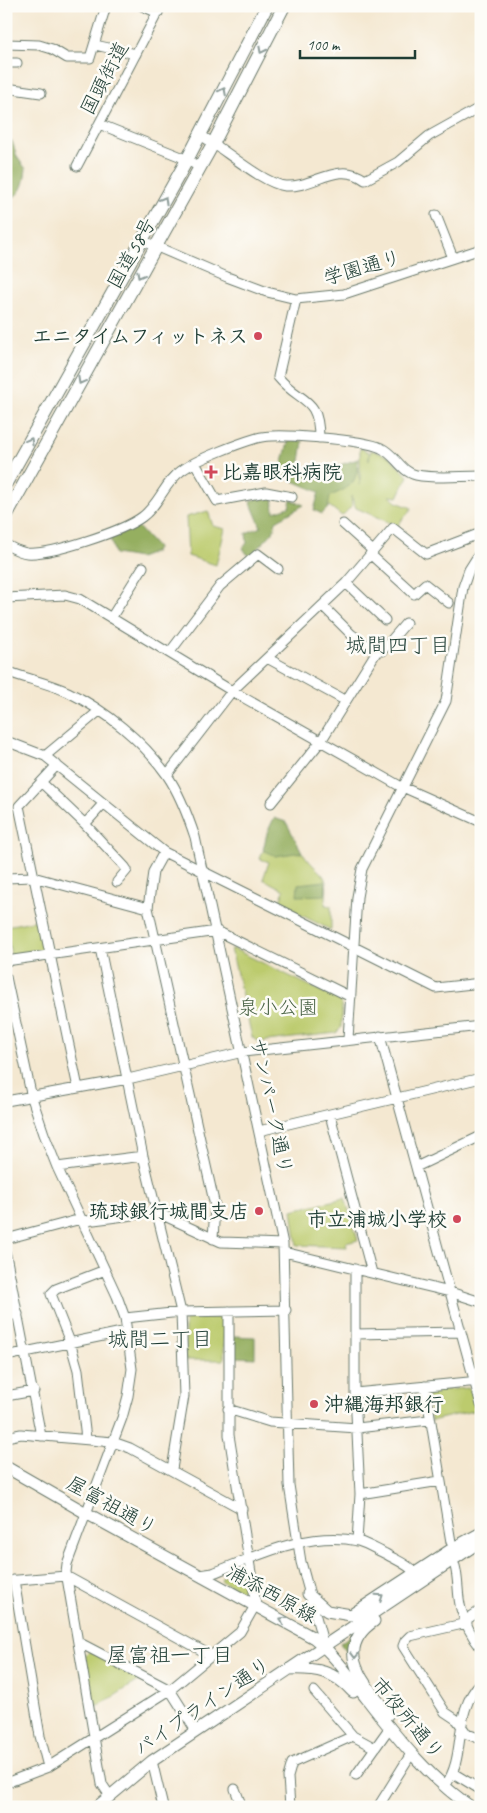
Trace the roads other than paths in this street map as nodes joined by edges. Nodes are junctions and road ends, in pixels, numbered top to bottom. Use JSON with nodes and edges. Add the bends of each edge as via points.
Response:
{"nodes":[{"id":1,"x":106,"y":6,"type":"edge"},
{"id":2,"x":142,"y":6,"type":"edge"},
{"id":3,"x":267,"y":6,"type":"edge"},
{"id":4,"x":284,"y":6,"type":"edge"},
{"id":5,"x":160,"y":10,"type":"edge"},
{"id":6,"x":6,"y":44,"type":"edge"},
{"id":7,"x":96,"y":44,"type":"junction"},
{"id":8,"x":136,"y":54,"type":"junction"},
{"id":9,"x":6,"y":63,"type":"edge"},
{"id":10,"x":17,"y":64,"type":"dead end"},
{"id":11,"x":6,"y":88,"type":"edge"},
{"id":12,"x":41,"y":93,"type":"dead end"},
{"id":13,"x":481,"y":107,"type":"edge"},
{"id":14,"x":99,"y":124,"type":"junction"},
{"id":15,"x":200,"y":135,"type":"junction"},
{"id":16,"x":214,"y":142,"type":"junction"},
{"id":17,"x":187,"y":160,"type":"junction"},
{"id":18,"x":77,"y":166,"type":"dead end"},
{"id":19,"x":200,"y":167,"type":"junction"},
{"id":20,"x":436,"y":215,"type":"dead end"},
{"id":21,"x":141,"y":240,"type":"junction"},
{"id":22,"x":156,"y":247,"type":"junction"},
{"id":23,"x":481,"y":248,"type":"edge"},
{"id":24,"x":453,"y":258,"type":"junction"},
{"id":25,"x":296,"y":299,"type":"junction"},
{"id":26,"x":91,"y":331,"type":"junction"},
{"id":27,"x":105,"y":338,"type":"junction"},
{"id":28,"x":319,"y":438,"type":"junction"},
{"id":29,"x":195,"y":463,"type":"junction"},
{"id":30,"x":481,"y":476,"type":"edge"},
{"id":31,"x":6,"y":483,"type":"edge"},
{"id":32,"x":292,"y":497,"type":"dead end"},
{"id":33,"x":6,"y":516,"type":"edge"},
{"id":34,"x":343,"y":524,"type":"dead end"},
{"id":35,"x":481,"y":533,"type":"edge"},
{"id":36,"x":6,"y":545,"type":"edge"},
{"id":37,"x":481,"y":551,"type":"edge"},
{"id":38,"x":372,"y":553,"type":"junction"},
{"id":39,"x":144,"y":567,"type":"dead end"},
{"id":40,"x":278,"y":570,"type":"dead end"},
{"id":41,"x":346,"y":582,"type":"junction"},
{"id":42,"x":6,"y":598,"type":"edge"},
{"id":43,"x":449,"y":603,"type":"dead end"},
{"id":44,"x":323,"y":606,"type":"junction"},
{"id":45,"x":111,"y":618,"type":"junction"},
{"id":46,"x":385,"y":620,"type":"dead end"},
{"id":47,"x":406,"y":623,"type":"dead end"},
{"id":48,"x":377,"y":651,"type":"junction"},
{"id":49,"x":170,"y":652,"type":"junction"},
{"id":50,"x":267,"y":658,"type":"junction"},
{"id":51,"x":6,"y":671,"type":"edge"},
{"id":52,"x":232,"y":691,"type":"junction"},
{"id":53,"x":346,"y":701,"type":"junction"},
{"id":54,"x":99,"y":711,"type":"junction"},
{"id":55,"x":6,"y":741,"type":"edge"},
{"id":56,"x":321,"y":741,"type":"junction"},
{"id":57,"x":46,"y":756,"type":"junction"},
{"id":58,"x":58,"y":765,"type":"junction"},
{"id":59,"x":167,"y":775,"type":"junction"},
{"id":60,"x":42,"y":784,"type":"junction"},
{"id":61,"x":403,"y":787,"type":"junction"},
{"id":62,"x":271,"y":802,"type":"dead end"},
{"id":63,"x":103,"y":804,"type":"junction"},
{"id":64,"x":481,"y":822,"type":"edge"},
{"id":65,"x":85,"y":824,"type":"junction"},
{"id":66,"x":164,"y":852,"type":"junction"},
{"id":67,"x":204,"y":872,"type":"junction"},
{"id":68,"x":33,"y":877,"type":"junction"},
{"id":69,"x":6,"y":878,"type":"edge"},
{"id":70,"x":117,"y":882,"type":"dead end"},
{"id":71,"x":148,"y":908,"type":"junction"},
{"id":72,"x":216,"y":931,"type":"junction"},
{"id":73,"x":155,"y":940,"type":"junction"},
{"id":74,"x":354,"y":946,"type":"junction"},
{"id":75,"x":100,"y":948,"type":"junction"},
{"id":76,"x":50,"y":955,"type":"junction"},
{"id":77,"x":6,"y":961,"type":"edge"},
{"id":78,"x":6,"y":977,"type":"edge"},
{"id":79,"x":481,"y":984,"type":"edge"},
{"id":80,"x":351,"y":997,"type":"junction"},
{"id":81,"x":481,"y":1026,"type":"edge"},
{"id":82,"x":380,"y":1036,"type":"junction"},
{"id":83,"x":348,"y":1039,"type":"junction"},
{"id":84,"x":243,"y":1052,"type":"junction"},
{"id":85,"x":183,"y":1067,"type":"junction"},
{"id":86,"x":481,"y":1078,"type":"edge"},
{"id":87,"x":128,"y":1079,"type":"junction"},
{"id":88,"x":78,"y":1088,"type":"junction"},
{"id":89,"x":32,"y":1098,"type":"junction"},
{"id":90,"x":397,"y":1100,"type":"junction"},
{"id":91,"x":6,"y":1101,"type":"edge"},
{"id":92,"x":330,"y":1115,"type":"junction"},
{"id":93,"x":259,"y":1131,"type":"junction"},
{"id":94,"x":481,"y":1136,"type":"edge"},
{"id":95,"x":143,"y":1156,"type":"junction"},
{"id":96,"x":57,"y":1167,"type":"junction"},
{"id":97,"x":416,"y":1167,"type":"junction"},
{"id":98,"x":156,"y":1212,"type":"junction"},
{"id":99,"x":81,"y":1219,"type":"junction"},
{"id":100,"x":6,"y":1239,"type":"edge"},
{"id":101,"x":212,"y":1239,"type":"junction"},
{"id":102,"x":284,"y":1248,"type":"junction"},
{"id":103,"x":6,"y":1255,"type":"edge"},
{"id":104,"x":355,"y":1269,"type":"junction"},
{"id":105,"x":105,"y":1270,"type":"junction"},
{"id":106,"x":372,"y":1273,"type":"junction"},
{"id":107,"x":8,"y":1278,"type":"edge"},
{"id":108,"x":450,"y":1292,"type":"junction"},
{"id":109,"x":481,"y":1302,"type":"edge"},
{"id":110,"x":286,"y":1310,"type":"junction"},
{"id":111,"x":229,"y":1311,"type":"junction"},
{"id":112,"x":181,"y":1312,"type":"junction"},
{"id":113,"x":18,"y":1314,"type":"junction"},
{"id":114,"x":6,"y":1316,"type":"edge"},
{"id":115,"x":125,"y":1318,"type":"junction"},
{"id":116,"x":127,"y":1330,"type":"junction"},
{"id":117,"x":460,"y":1332,"type":"junction"},
{"id":118,"x":355,"y":1334,"type":"junction"},
{"id":119,"x":70,"y":1342,"type":"junction"},
{"id":120,"x":26,"y":1352,"type":"junction"},
{"id":121,"x":6,"y":1356,"type":"edge"},
{"id":122,"x":478,"y":1382,"type":"edge"},
{"id":123,"x":425,"y":1386,"type":"junction"},
{"id":124,"x":34,"y":1391,"type":"junction"},
{"id":125,"x":355,"y":1393,"type":"junction"},
{"id":126,"x":6,"y":1396,"type":"edge"},
{"id":127,"x":481,"y":1405,"type":"edge"},
{"id":128,"x":228,"y":1409,"type":"junction"},
{"id":129,"x":429,"y":1420,"type":"junction"},
{"id":130,"x":287,"y":1424,"type":"junction"},
{"id":131,"x":357,"y":1428,"type":"junction"},
{"id":132,"x":41,"y":1436,"type":"junction"},
{"id":133,"x":6,"y":1437,"type":"edge"},
{"id":134,"x":86,"y":1439,"type":"junction"},
{"id":135,"x":114,"y":1442,"type":"junction"},
{"id":136,"x":6,"y":1467,"type":"edge"},
{"id":137,"x":172,"y":1469,"type":"junction"},
{"id":138,"x":440,"y":1481,"type":"junction"},
{"id":139,"x":360,"y":1494,"type":"junction"},
{"id":140,"x":242,"y":1509,"type":"junction"},
{"id":141,"x":86,"y":1514,"type":"junction"},
{"id":142,"x":481,"y":1533,"type":"edge"},
{"id":143,"x":357,"y":1541,"type":"junction"},
{"id":144,"x":481,"y":1541,"type":"edge"},
{"id":145,"x":297,"y":1543,"type":"junction"},
{"id":146,"x":455,"y":1546,"type":"junction"},
{"id":147,"x":481,"y":1548,"type":"edge"},
{"id":148,"x":250,"y":1559,"type":"junction"},
{"id":149,"x":454,"y":1566,"type":"junction"},
{"id":150,"x":415,"y":1573,"type":"junction"},
{"id":151,"x":200,"y":1575,"type":"junction"},
{"id":152,"x":66,"y":1576,"type":"junction"},
{"id":153,"x":10,"y":1581,"type":"edge"},
{"id":154,"x":308,"y":1594,"type":"junction"},
{"id":155,"x":256,"y":1604,"type":"junction"},
{"id":156,"x":481,"y":1610,"type":"edge"},
{"id":157,"x":466,"y":1621,"type":"junction"},
{"id":158,"x":78,"y":1642,"type":"junction"},
{"id":159,"x":324,"y":1646,"type":"junction"},
{"id":160,"x":481,"y":1648,"type":"edge"},
{"id":161,"x":212,"y":1656,"type":"junction"},
{"id":162,"x":289,"y":1669,"type":"junction"},
{"id":163,"x":481,"y":1682,"type":"edge"},
{"id":164,"x":170,"y":1690,"type":"junction"},
{"id":165,"x":314,"y":1691,"type":"dead end"},
{"id":166,"x":372,"y":1706,"type":"junction"},
{"id":167,"x":461,"y":1726,"type":"junction"},
{"id":168,"x":196,"y":1731,"type":"junction"},
{"id":169,"x":393,"y":1731,"type":"junction"},
{"id":170,"x":352,"y":1736,"type":"junction"},
{"id":171,"x":94,"y":1738,"type":"junction"},
{"id":172,"x":481,"y":1739,"type":"edge"},
{"id":173,"x":375,"y":1748,"type":"junction"},
{"id":174,"x":411,"y":1754,"type":"junction"},
{"id":175,"x":152,"y":1761,"type":"junction"},
{"id":176,"x":48,"y":1767,"type":"junction"},
{"id":177,"x":453,"y":1773,"type":"junction"},
{"id":178,"x":356,"y":1775,"type":"dead end"},
{"id":179,"x":6,"y":1783,"type":"edge"},
{"id":180,"x":445,"y":1786,"type":"junction"},
{"id":181,"x":236,"y":1789,"type":"dead end"},
{"id":182,"x":481,"y":1790,"type":"edge"},
{"id":183,"x":110,"y":1796,"type":"junction"},
{"id":184,"x":97,"y":1807,"type":"edge"},
{"id":185,"x":163,"y":1807,"type":"edge"},
{"id":186,"x":242,"y":1807,"type":"edge"},
{"id":187,"x":290,"y":1807,"type":"edge"},
{"id":188,"x":378,"y":1807,"type":"edge"},
{"id":189,"x":471,"y":1807,"type":"edge"}],
"edges":[{"from":1,"to":7,"type":"street"},
{"from":2,"to":5,"type":"street"},
{"from":15,"to":3,"type":"highway","name":"国道58号","one_way":true},
{"from":4,"to":16,"type":"highway","name":"国道58号","one_way":true},
{"from":5,"to":8,"type":"street","name":"国頭街道"},
{"from":6,"to":7,"type":"street","via":[[39,45],[67,58],[90,58]]},
{"from":7,"to":8,"type":"street"},
{"from":8,"to":14,"type":"street","name":"国頭街道"},
{"from":9,"to":10,"type":"street"},
{"from":11,"to":12,"type":"street"},
{"from":13,"to":16,"type":"street","via":[[429,136],[398,162],[365,180],[350,172],[336,172],[296,186],[283,186],[271,182]]},
{"from":14,"to":17,"type":"street"},
{"from":14,"to":18,"type":"street","name":"国頭街道"},
{"from":15,"to":16,"type":"street"},
{"from":15,"to":17,"type":"highway","name":"国道58号"},
{"from":16,"to":19,"type":"highway","name":"国道58号"},
{"from":17,"to":19,"type":"street"},
{"from":21,"to":17,"type":"highway","name":"国道58号","one_way":true},
{"from":19,"to":22,"type":"highway","name":"国道58号"},
{"from":20,"to":24,"type":"street"},
{"from":21,"to":22,"type":"street","name":"学園通り"},
{"from":21,"to":26,"type":"highway","name":"国道58号"},
{"from":22,"to":25,"type":"street","name":"学園通り","via":[[267,292]]},
{"from":22,"to":27,"type":"highway","name":"国道58号","one_way":true},
{"from":23,"to":24,"type":"street","name":"学園通り"},
{"from":24,"to":25,"type":"street","name":"学園通り","via":[[344,294]]},
{"from":25,"to":28,"type":"street","via":[[278,377],[317,412]]},
{"from":26,"to":27,"type":"street"},
{"from":31,"to":26,"type":"highway","name":"国道58号","one_way":true},
{"from":27,"to":33,"type":"highway","name":"国道58号","one_way":true},
{"from":28,"to":29,"type":"street","via":[[260,437]]},
{"from":28,"to":30,"type":"street","via":[[380,447],[416,475]]},
{"from":29,"to":32,"type":"street","via":[[217,501],[266,492]]},
{"from":29,"to":36,"type":"street","via":[[168,484],[152,508],[129,524],[74,545],[39,552],[17,551]]},
{"from":34,"to":38,"type":"street"},
{"from":35,"to":38,"type":"street","via":[[426,554],[393,528]]},
{"from":37,"to":61,"type":"street","via":[[463,587],[446,701]]},
{"from":38,"to":41,"type":"street"},
{"from":38,"to":43,"type":"street","via":[[414,594],[425,584]]},
{"from":39,"to":45,"type":"street"},
{"from":40,"to":49,"type":"street","via":[[258,554],[220,586]]},
{"from":41,"to":44,"type":"street"},
{"from":41,"to":46,"type":"street"},
{"from":42,"to":45,"type":"street","via":[[65,595],[80,599]]},
{"from":44,"to":48,"type":"street","via":[[351,634]]},
{"from":44,"to":50,"type":"street"},
{"from":45,"to":49,"type":"street"},
{"from":47,"to":48,"type":"street","via":[[382,651]]},
{"from":48,"to":53,"type":"street"},
{"from":49,"to":52,"type":"street"},
{"from":50,"to":52,"type":"street"},
{"from":50,"to":53,"type":"street"},
{"from":51,"to":54,"type":"street","name":"サンパーク通り","via":[[68,692]]},
{"from":52,"to":56,"type":"street"},
{"from":52,"to":59,"type":"street"},
{"from":53,"to":56,"type":"street"},
{"from":54,"to":57,"type":"street"},
{"from":54,"to":59,"type":"street","name":"サンパーク通り","via":[[136,740]]},
{"from":55,"to":57,"type":"street"},
{"from":56,"to":61,"type":"street"},
{"from":56,"to":62,"type":"street"},
{"from":57,"to":58,"type":"street"},
{"from":58,"to":60,"type":"street"},
{"from":58,"to":63,"type":"street"},
{"from":59,"to":67,"type":"street","name":"サンパーク通り","via":[[184,805]]},
{"from":60,"to":65,"type":"street"},
{"from":60,"to":68,"type":"street","via":[[19,806]]},
{"from":61,"to":64,"type":"street"},
{"from":61,"to":74,"type":"street","via":[[362,869]]},
{"from":63,"to":65,"type":"street"},
{"from":63,"to":66,"type":"street"},
{"from":65,"to":70,"type":"street","via":[[127,870]]},
{"from":66,"to":67,"type":"street"},
{"from":66,"to":71,"type":"street","via":[[153,872]]},
{"from":67,"to":72,"type":"street","name":"サンパーク通り"},
{"from":67,"to":74,"type":"street"},
{"from":68,"to":69,"type":"street"},
{"from":68,"to":71,"type":"street"},
{"from":68,"to":76,"type":"street"},
{"from":71,"to":73,"type":"street"},
{"from":72,"to":73,"type":"street"},
{"from":72,"to":80,"type":"street"},
{"from":72,"to":84,"type":"street","name":"サンパーク通り"},
{"from":73,"to":75,"type":"street"},
{"from":73,"to":85,"type":"street"},
{"from":74,"to":79,"type":"street","via":[[436,988]]},
{"from":74,"to":80,"type":"street"},
{"from":75,"to":76,"type":"street"},
{"from":75,"to":87,"type":"street"},
{"from":76,"to":77,"type":"street"},
{"from":76,"to":88,"type":"street"},
{"from":78,"to":89,"type":"street"},
{"from":80,"to":83,"type":"street"},
{"from":81,"to":82,"type":"street"},
{"from":82,"to":83,"type":"street"},
{"from":82,"to":90,"type":"street"},
{"from":83,"to":84,"type":"street"},
{"from":84,"to":85,"type":"street"},
{"from":84,"to":93,"type":"street","name":"サンパーク通り"},
{"from":85,"to":87,"type":"street"},
{"from":85,"to":101,"type":"street","via":[[215,1206]]},
{"from":86,"to":90,"type":"street"},
{"from":87,"to":88,"type":"street"},
{"from":87,"to":95,"type":"street"},
{"from":88,"to":89,"type":"street"},
{"from":89,"to":91,"type":"street"},
{"from":89,"to":96,"type":"street"},
{"from":90,"to":92,"type":"street"},
{"from":90,"to":97,"type":"street"},
{"from":92,"to":93,"type":"street"},
{"from":92,"to":106,"type":"street"},
{"from":93,"to":102,"type":"street","name":"サンパーク通り"},
{"from":94,"to":97,"type":"street"},
{"from":95,"to":96,"type":"street"},
{"from":95,"to":98,"type":"street"},
{"from":96,"to":99,"type":"street"},
{"from":97,"to":108,"type":"street"},
{"from":98,"to":99,"type":"street"},
{"from":98,"to":101,"type":"street"},
{"from":98,"to":112,"type":"street"},
{"from":99,"to":100,"type":"street"},
{"from":99,"to":105,"type":"street"},
{"from":101,"to":102,"type":"street"},
{"from":102,"to":104,"type":"street"},
{"from":102,"to":110,"type":"street","name":"サンパーク通り"},
{"from":103,"to":107,"type":"street"},
{"from":104,"to":106,"type":"street"},
{"from":104,"to":118,"type":"street"},
{"from":105,"to":115,"type":"street"},
{"from":105,"to":119,"type":"street","via":[[52,1291],[52,1302]]},
{"from":106,"to":108,"type":"street"},
{"from":107,"to":113,"type":"street"},
{"from":108,"to":109,"type":"street"},
{"from":108,"to":117,"type":"street"},
{"from":110,"to":111,"type":"street"},
{"from":110,"to":130,"type":"street","name":"サンパーク通り"},
{"from":111,"to":112,"type":"street"},
{"from":111,"to":128,"type":"street"},
{"from":112,"to":115,"type":"street"},
{"from":112,"to":137,"type":"street","via":[[184,1396]]},
{"from":113,"to":114,"type":"street"},
{"from":113,"to":120,"type":"street"},
{"from":115,"to":116,"type":"street"},
{"from":116,"to":119,"type":"street"},
{"from":116,"to":135,"type":"street","via":[[132,1369]]},
{"from":117,"to":118,"type":"street"},
{"from":117,"to":122,"type":"street"},
{"from":118,"to":125,"type":"street"},
{"from":119,"to":120,"type":"street"},
{"from":119,"to":134,"type":"street","via":[[78,1370]]},
{"from":120,"to":121,"type":"street"},
{"from":120,"to":124,"type":"street"},
{"from":122,"to":123,"type":"street"},
{"from":122,"to":127,"type":"street"},
{"from":123,"to":125,"type":"street"},
{"from":123,"to":129,"type":"street"},
{"from":124,"to":126,"type":"street"},
{"from":124,"to":132,"type":"street"},
{"from":125,"to":131,"type":"street"},
{"from":128,"to":130,"type":"street"},
{"from":128,"to":140,"type":"street"},
{"from":129,"to":131,"type":"street"},
{"from":129,"to":138,"type":"street"},
{"from":130,"to":131,"type":"street"},
{"from":130,"to":145,"type":"street","name":"サンパーク通り","via":[[289,1485]]},
{"from":131,"to":139,"type":"street"},
{"from":132,"to":133,"type":"street","via":[[21,1434]]},
{"from":132,"to":134,"type":"street"},
{"from":134,"to":135,"type":"street"},
{"from":135,"to":137,"type":"street"},
{"from":135,"to":141,"type":"street"},
{"from":136,"to":141,"type":"main road","name":"屋富祖通り"},
{"from":137,"to":140,"type":"street"},
{"from":138,"to":139,"type":"street"},
{"from":138,"to":146,"type":"street"},
{"from":139,"to":143,"type":"street"},
{"from":140,"to":148,"type":"street"},
{"from":141,"to":151,"type":"main road","name":"屋富祖通り"},
{"from":141,"to":152,"type":"street","via":[[67,1564]]},
{"from":142,"to":146,"type":"main road"},
{"from":143,"to":145,"type":"street"},
{"from":143,"to":150,"type":"street"},
{"from":144,"to":159,"type":"main road","name":"パイプライン通り"},
{"from":145,"to":148,"type":"street"},
{"from":145,"to":154,"type":"street","name":"サンパーク通り"},
{"from":146,"to":150,"type":"main road"},
{"from":147,"to":149,"type":"main road"},
{"from":148,"to":151,"type":"street"},
{"from":148,"to":155,"type":"street"},
{"from":149,"to":157,"type":"street"},
{"from":149,"to":169,"type":"main road","one_way":true,"via":[[368,1626],[356,1644],[356,1668],[390,1716]]},
{"from":154,"to":150,"type":"main road","one_way":true,"via":[[327,1611],[351,1616]]},
{"from":151,"to":155,"type":"main road","name":"浦添西原線"},
{"from":152,"to":153,"type":"street"},
{"from":152,"to":158,"type":"street"},
{"from":152,"to":161,"type":"street"},
{"from":153,"to":176,"type":"street"},
{"from":154,"to":159,"type":"street","name":"サンパーク通り"},
{"from":159,"to":155,"type":"main road","name":"浦添西原線","one_way":true},
{"from":155,"to":161,"type":"street","via":[[240,1632]]},
{"from":156,"to":157,"type":"street"},
{"from":157,"to":160,"type":"street"},
{"from":157,"to":167,"type":"street","via":[[410,1636],[403,1646],[445,1712]]},
{"from":158,"to":164,"type":"street"},
{"from":158,"to":171,"type":"street"},
{"from":159,"to":162,"type":"main road","name":"パイプライン通り"},
{"from":159,"to":166,"type":"main road","name":"市役所通り"},
{"from":161,"to":164,"type":"street"},
{"from":162,"to":166,"type":"main road","via":[[328,1672]]},
{"from":162,"to":168,"type":"main road","name":"パイプライン通り"},
{"from":163,"to":167,"type":"street","via":[[470,1694]]},
{"from":164,"to":168,"type":"street"},
{"from":164,"to":171,"type":"street"},
{"from":165,"to":170,"type":"street"},
{"from":166,"to":169,"type":"main road","name":"市役所通り"},
{"from":167,"to":172,"type":"street","via":[[467,1734]]},
{"from":167,"to":177,"type":"street"},
{"from":168,"to":175,"type":"main road","name":"パイプライン通り"},
{"from":169,"to":173,"type":"street"},
{"from":169,"to":174,"type":"main road","name":"市役所通り"},
{"from":170,"to":173,"type":"street"},
{"from":170,"to":187,"type":"street","via":[[292,1763],[288,1778]]},
{"from":171,"to":176,"type":"street"},
{"from":171,"to":183,"type":"street","via":[[102,1784]]},
{"from":173,"to":178,"type":"street"},
{"from":174,"to":180,"type":"main road","name":"市役所通り"},
{"from":174,"to":188,"type":"street"},
{"from":175,"to":183,"type":"main road","name":"パイプライン通り"},
{"from":175,"to":185,"type":"street"},
{"from":176,"to":179,"type":"street"},
{"from":177,"to":180,"type":"street"},
{"from":177,"to":182,"type":"street"},
{"from":180,"to":189,"type":"main road","name":"市役所通り"},
{"from":181,"to":186,"type":"street"},
{"from":183,"to":184,"type":"main road","name":"パイプライン通り"}]}
